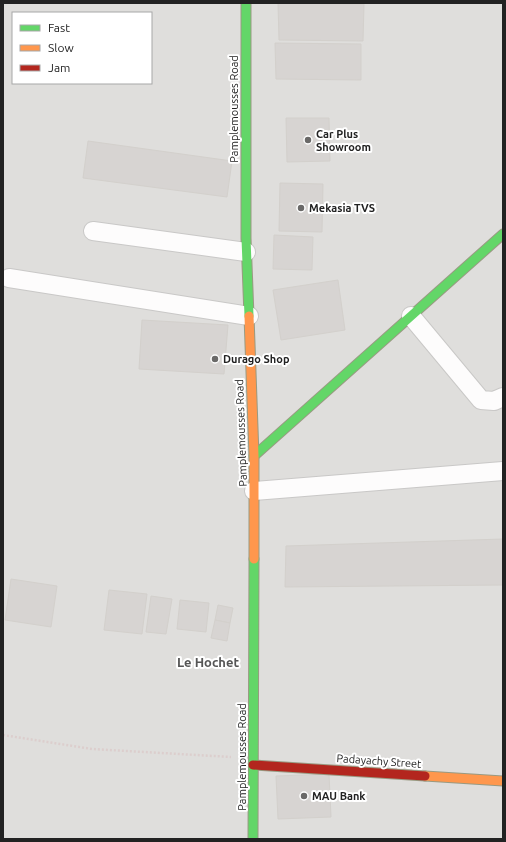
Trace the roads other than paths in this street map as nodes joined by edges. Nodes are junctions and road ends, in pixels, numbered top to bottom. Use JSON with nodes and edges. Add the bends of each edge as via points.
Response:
{"nodes":[{"id":1,"x":246,"y":3,"type":"edge"},
{"id":2,"x":93,"y":231,"type":"dead end"},
{"id":3,"x":503,"y":234,"type":"edge"},
{"id":4,"x":246,"y":252,"type":"junction"},
{"id":5,"x":9,"y":278,"type":"dead end"},
{"id":6,"x":249,"y":316,"type":"junction"},
{"id":7,"x":411,"y":316,"type":"junction"},
{"id":8,"x":503,"y":397,"type":"edge"},
{"id":9,"x":254,"y":456,"type":"junction"},
{"id":10,"x":503,"y":471,"type":"edge"},
{"id":11,"x":254,"y":491,"type":"junction"},
{"id":12,"x":253,"y":762,"type":"junction"},
{"id":13,"x":503,"y":781,"type":"edge"},
{"id":14,"x":253,"y":839,"type":"edge"}],
"edges":[{"from":1,"to":4,"type":"main road","name":"Pamplemousses Road"},
{"from":2,"to":4,"type":"street"},
{"from":3,"to":7,"type":"main road"},
{"from":4,"to":6,"type":"main road","name":"Pamplemousses Road"},
{"from":5,"to":6,"type":"street"},
{"from":6,"to":9,"type":"main road","name":"Pamplemousses Road"},
{"from":7,"to":8,"type":"street","via":[[481,400],[494,401]]},
{"from":7,"to":9,"type":"main road"},
{"from":9,"to":11,"type":"main road","name":"Pamplemousses Road"},
{"from":10,"to":11,"type":"street"},
{"from":11,"to":12,"type":"main road","name":"Pamplemousses Road"},
{"from":12,"to":13,"type":"main road","name":"Padayachy Street"},
{"from":12,"to":14,"type":"main road","name":"Pamplemousses Road"}]}
